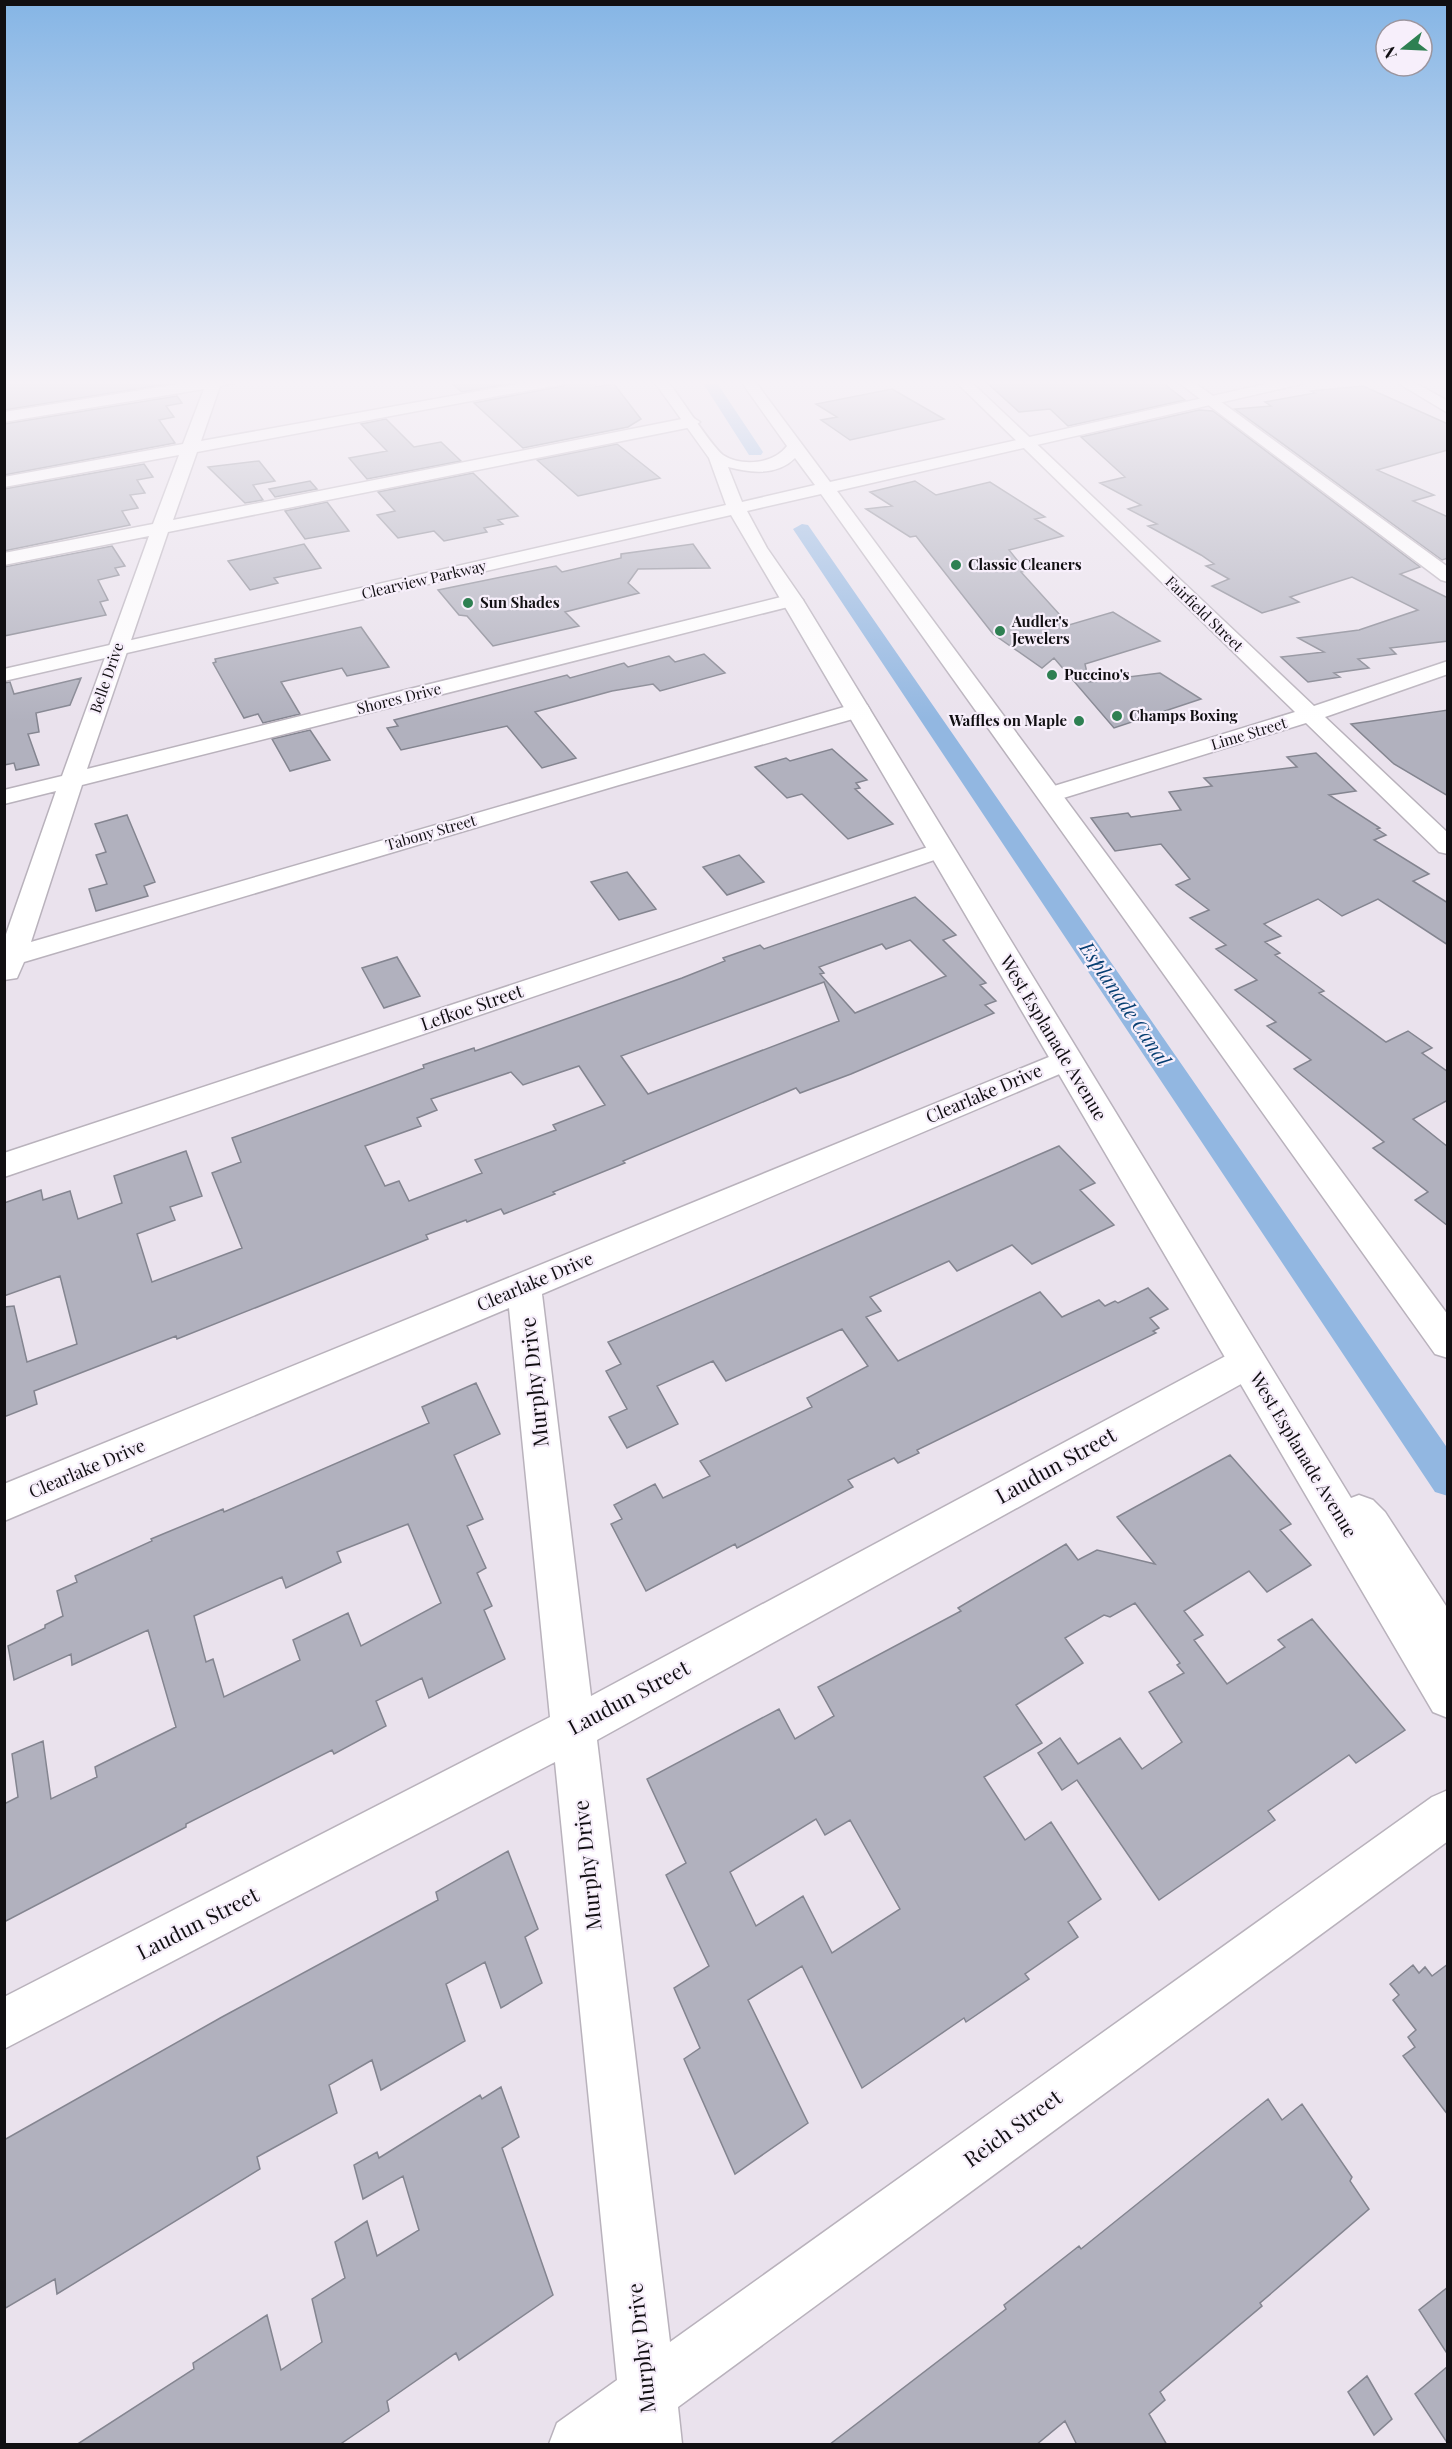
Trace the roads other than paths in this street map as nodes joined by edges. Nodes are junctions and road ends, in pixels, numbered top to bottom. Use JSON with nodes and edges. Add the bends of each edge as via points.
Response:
{"nodes":[{"id":1,"x":173,"y":494,"type":"edge"},
{"id":2,"x":326,"y":494,"type":"edge"},
{"id":3,"x":746,"y":494,"type":"edge"},
{"id":4,"x":835,"y":494,"type":"edge"},
{"id":5,"x":1080,"y":494,"type":"edge"},
{"id":6,"x":1338,"y":494,"type":"edge"},
{"id":7,"x":738,"y":496,"type":"junction"},
{"id":8,"x":822,"y":516,"type":"dead end"},
{"id":9,"x":161,"y":527,"type":"junction"},
{"id":10,"x":565,"y":528,"type":"dead end"},
{"id":11,"x":856,"y":529,"type":"junction"},
{"id":12,"x":4,"y":559,"type":"edge"},
{"id":13,"x":1448,"y":576,"type":"edge"},
{"id":14,"x":793,"y":600,"type":"junction"},
{"id":15,"x":147,"y":621,"type":"dead end"},
{"id":16,"x":125,"y":626,"type":"junction"},
{"id":17,"x":103,"y":631,"type":"dead end"},
{"id":18,"x":116,"y":650,"type":"junction"},
{"id":19,"x":1448,"y":667,"type":"edge"},
{"id":20,"x":4,"y":675,"type":"edge"},
{"id":21,"x":859,"y":711,"type":"junction"},
{"id":22,"x":1310,"y":715,"type":"junction"},
{"id":23,"x":72,"y":780,"type":"junction"},
{"id":24,"x":1049,"y":795,"type":"junction"},
{"id":25,"x":4,"y":797,"type":"edge"},
{"id":26,"x":1448,"y":847,"type":"edge"},
{"id":27,"x":940,"y":850,"type":"junction"},
{"id":28,"x":7,"y":964,"type":"edge"},
{"id":29,"x":1066,"y":1060,"type":"junction"},
{"id":30,"x":4,"y":1165,"type":"edge"},
{"id":31,"x":525,"y":1286,"type":"junction"},
{"id":32,"x":1448,"y":1343,"type":"edge"},
{"id":33,"x":1248,"y":1362,"type":"junction"},
{"id":34,"x":1303,"y":1456,"type":"junction"},
{"id":35,"x":4,"y":1503,"type":"edge"},
{"id":36,"x":1448,"y":1647,"type":"edge"},
{"id":37,"x":1448,"y":1697,"type":"edge"},
{"id":38,"x":573,"y":1729,"type":"junction"},
{"id":39,"x":1448,"y":1813,"type":"edge"},
{"id":40,"x":4,"y":2024,"type":"edge"},
{"id":41,"x":648,"y":2394,"type":"junction"},
{"id":42,"x":578,"y":2445,"type":"edge"},
{"id":43,"x":652,"y":2445,"type":"edge"}],
"edges":[{"from":1,"to":9,"type":"street","name":"Belle Drive"},
{"from":2,"to":9,"type":"street"},
{"from":3,"to":7,"type":"street","name":"Clearview Parkway"},
{"from":4,"to":11,"type":"street"},
{"from":5,"to":22,"type":"street","name":"Fairfield Street"},
{"from":6,"to":13,"type":"street"},
{"from":7,"to":10,"type":"street","name":"Clearview Parkway"},
{"from":7,"to":14,"type":"street","name":"West Esplanade Avenue","via":[[774,526]]},
{"from":7,"to":18,"type":"street","name":"Clearview Parkway"},
{"from":8,"to":11,"type":"street"},
{"from":9,"to":12,"type":"street"},
{"from":9,"to":16,"type":"street","name":"Belle Drive"},
{"from":11,"to":24,"type":"street"},
{"from":14,"to":21,"type":"street","name":"West Esplanade Avenue"},
{"from":14,"to":23,"type":"street","name":"Shores Drive"},
{"from":15,"to":16,"type":"street"},
{"from":16,"to":17,"type":"street"},
{"from":16,"to":18,"type":"street","name":"Belle Drive"},
{"from":18,"to":20,"type":"street","name":"Clearview Parkway"},
{"from":18,"to":23,"type":"street","name":"Belle Drive"},
{"from":19,"to":22,"type":"street","name":"Lime Street"},
{"from":21,"to":27,"type":"street","name":"West Esplanade Avenue"},
{"from":21,"to":28,"type":"street","name":"Tabony Street","via":[[611,780]]},
{"from":22,"to":24,"type":"street","name":"Lime Street"},
{"from":22,"to":26,"type":"street","name":"Fairfield Street"},
{"from":23,"to":25,"type":"street","name":"Shores Drive"},
{"from":23,"to":28,"type":"street","name":"Belle Drive"},
{"from":24,"to":32,"type":"street"},
{"from":27,"to":29,"type":"street","name":"West Esplanade Avenue"},
{"from":27,"to":30,"type":"street","name":"Lefkoe Street"},
{"from":29,"to":31,"type":"street","name":"Clearlake Drive"},
{"from":29,"to":33,"type":"street","name":"West Esplanade Avenue"},
{"from":31,"to":35,"type":"street","name":"Clearlake Drive"},
{"from":31,"to":38,"type":"street","name":"Murphy Drive"},
{"from":33,"to":34,"type":"street","name":"West Esplanade Avenue"},
{"from":33,"to":38,"type":"street","name":"Laudun Street"},
{"from":34,"to":36,"type":"street","via":[[1371,1525]]},
{"from":34,"to":37,"type":"street","name":"West Esplanade Avenue"},
{"from":38,"to":40,"type":"street","name":"Laudun Street"},
{"from":38,"to":41,"type":"street","name":"Murphy Drive"},
{"from":39,"to":41,"type":"street","name":"Reich Street"},
{"from":41,"to":42,"type":"street","name":"Reich Street"},
{"from":41,"to":43,"type":"street","name":"Murphy Drive"}]}
